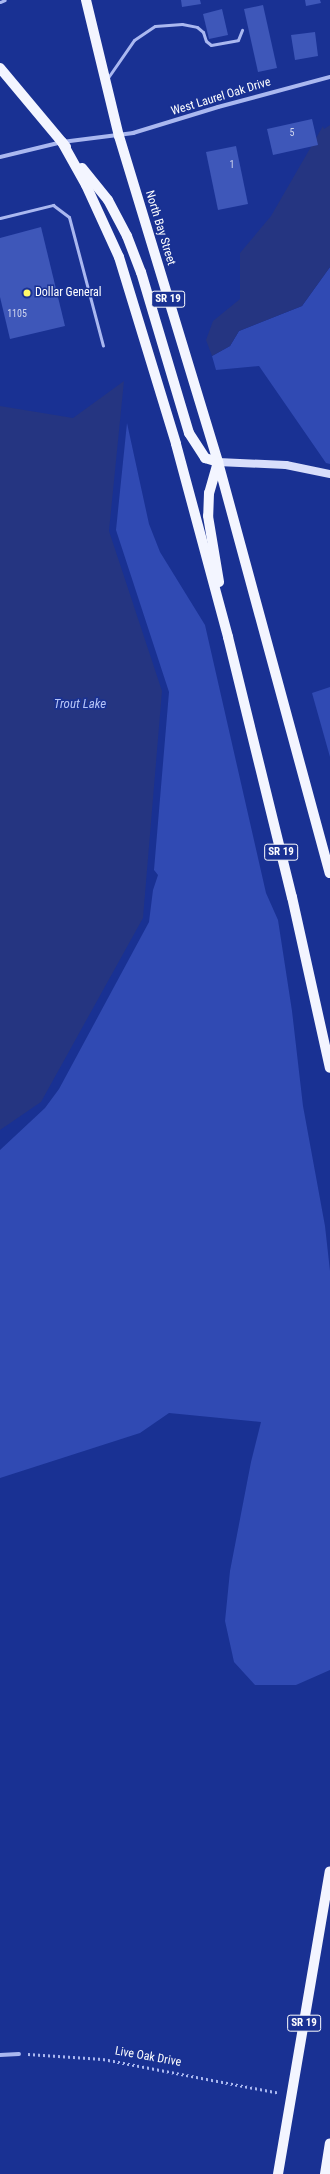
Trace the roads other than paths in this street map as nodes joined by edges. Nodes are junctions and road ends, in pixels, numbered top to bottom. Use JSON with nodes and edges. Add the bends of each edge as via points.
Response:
{"nodes":[{"id":1,"x":5,"y":0,"type":"edge"},
{"id":2,"x":86,"y":0,"type":"edge"},
{"id":3,"x":0,"y":2,"type":"edge"},
{"id":4,"x":242,"y":30,"type":"dead end"},
{"id":5,"x":0,"y":68,"type":"edge"},
{"id":6,"x":330,"y":78,"type":"edge"},
{"id":7,"x":105,"y":82,"type":"junction"},
{"id":8,"x":119,"y":136,"type":"junction"},
{"id":9,"x":62,"y":142,"type":"junction"},
{"id":10,"x":0,"y":157,"type":"edge"},
{"id":11,"x":0,"y":218,"type":"edge"},
{"id":12,"x":103,"y":346,"type":"dead end"},
{"id":13,"x":218,"y":462,"type":"junction"},
{"id":14,"x":330,"y":474,"type":"edge"},
{"id":15,"x":228,"y":636,"type":"junction"},
{"id":16,"x":330,"y":874,"type":"edge"},
{"id":17,"x":330,"y":1068,"type":"edge"},
{"id":18,"x":330,"y":1871,"type":"edge"},
{"id":19,"x":19,"y":2054,"type":"road end"},
{"id":20,"x":0,"y":2055,"type":"edge"},
{"id":21,"x":330,"y":2143,"type":"edge"},
{"id":22,"x":279,"y":2174,"type":"edge"},
{"id":23,"x":325,"y":2174,"type":"edge"}],
"edges":[{"from":1,"to":3,"type":"lane"},
{"from":2,"to":7,"type":"main road","name":"North Bay Street","number":"SR 19"},
{"from":4,"to":7,"type":"lane","via":[[238,40],[211,45],[197,27],[182,24],[155,26],[134,40]]},
{"from":5,"to":9,"type":"main road","number":"SR 19"},
{"from":6,"to":8,"type":"street","name":"West Laurel Oak Drive"},
{"from":7,"to":8,"type":"main road","name":"North Bay Street","number":"SR 19"},
{"from":8,"to":9,"type":"street","name":"West Laurel Oak Drive"},
{"from":8,"to":13,"type":"main road","name":"North Bay Street","number":"SR 19"},
{"from":9,"to":10,"type":"street","name":"West Laurel Oak Drive"},
{"from":9,"to":13,"type":"main road","via":[[108,200],[127,236],[141,272],[189,433],[205,458]]},
{"from":9,"to":15,"type":"main road","number":"SR 19","via":[[86,185],[119,257],[176,444]]},
{"from":11,"to":12,"type":"lane","via":[[53,205],[69,217]]},
{"from":13,"to":14,"type":"main road","via":[[286,465]]},
{"from":13,"to":15,"type":"main road","via":[[208,493],[208,516]]},
{"from":13,"to":16,"type":"main road","number":"SR 19"},
{"from":15,"to":17,"type":"main road","number":"SR 19","via":[[301,934]]},
{"from":18,"to":22,"type":"main road","number":"SR 19"},
{"from":19,"to":20,"type":"street"},
{"from":21,"to":23,"type":"main road"}]}
